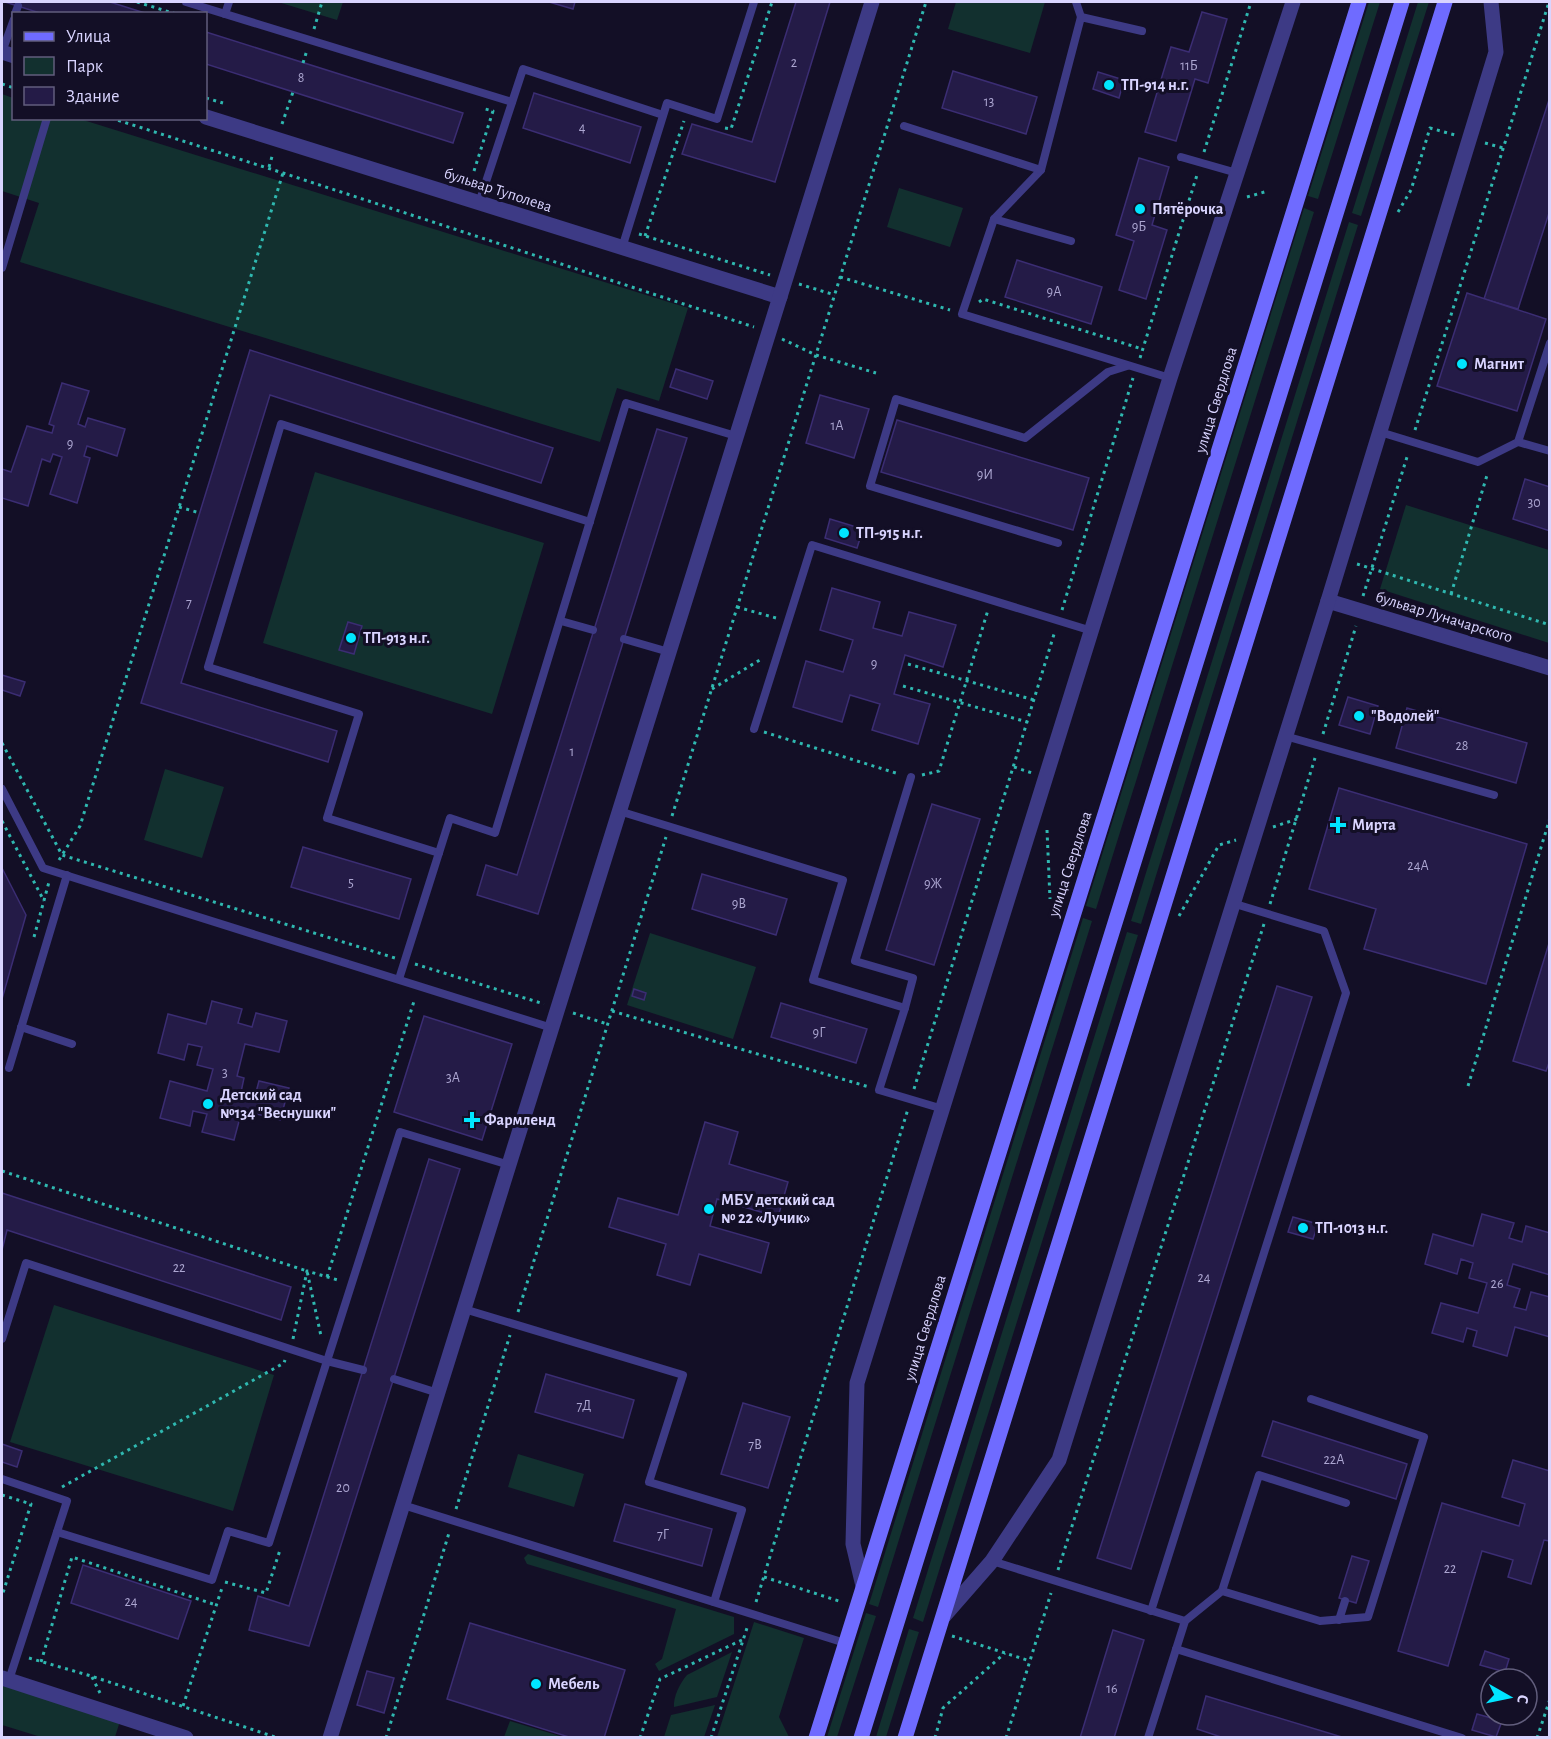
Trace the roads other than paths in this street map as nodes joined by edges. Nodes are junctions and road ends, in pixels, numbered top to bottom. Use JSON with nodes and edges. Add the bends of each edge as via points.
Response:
{"nodes":[{"id":1,"x":186,"y":2,"type":"edge"},
{"id":2,"x":229,"y":2,"type":"edge"},
{"id":3,"x":754,"y":2,"type":"edge"},
{"id":4,"x":872,"y":2,"type":"edge"},
{"id":5,"x":1076,"y":2,"type":"edge"},
{"id":6,"x":1293,"y":2,"type":"edge"},
{"id":7,"x":1359,"y":2,"type":"edge"},
{"id":8,"x":1402,"y":2,"type":"edge"},
{"id":9,"x":1445,"y":2,"type":"edge"},
{"id":10,"x":1491,"y":2,"type":"edge"},
{"id":11,"x":225,"y":14,"type":"junction"},
{"id":12,"x":1082,"y":17,"type":"junction"},
{"id":13,"x":12,"y":24,"type":"edge"},
{"id":14,"x":1142,"y":31,"type":"dead end"},
{"id":15,"x":2,"y":52,"type":"edge"},
{"id":16,"x":512,"y":102,"type":"junction"},
{"id":17,"x":663,"y":115,"type":"junction"},
{"id":18,"x":207,"y":117,"type":"edge"},
{"id":19,"x":46,"y":120,"type":"edge"},
{"id":20,"x":904,"y":126,"type":"dead end"},
{"id":21,"x":1181,"y":157,"type":"dead end"},
{"id":22,"x":1041,"y":170,"type":"junction"},
{"id":23,"x":1237,"y":173,"type":"junction"},
{"id":24,"x":479,"y":203,"type":"junction"},
{"id":25,"x":994,"y":219,"type":"junction"},
{"id":26,"x":1071,"y":241,"type":"dead end"},
{"id":27,"x":622,"y":248,"type":"junction"},
{"id":28,"x":2,"y":268,"type":"edge"},
{"id":29,"x":780,"y":297,"type":"junction"},
{"id":30,"x":1550,"y":343,"type":"edge"},
{"id":31,"x":1133,"y":367,"type":"junction"},
{"id":32,"x":1170,"y":378,"type":"junction"},
{"id":33,"x":1380,"y":432,"type":"junction"},
{"id":34,"x":736,"y":436,"type":"junction"},
{"id":35,"x":1518,"y":442,"type":"junction"},
{"id":36,"x":1550,"y":451,"type":"edge"},
{"id":37,"x":590,"y":522,"type":"junction"},
{"id":38,"x":1058,"y":543,"type":"dead end"},
{"id":39,"x":1328,"y":601,"type":"junction"},
{"id":40,"x":561,"y":621,"type":"junction"},
{"id":41,"x":593,"y":630,"type":"dead end"},
{"id":42,"x":1092,"y":631,"type":"junction"},
{"id":43,"x":624,"y":639,"type":"dead end"},
{"id":44,"x":669,"y":652,"type":"junction"},
{"id":45,"x":1550,"y":668,"type":"edge"},
{"id":46,"x":754,"y":729,"type":"road end"},
{"id":47,"x":1285,"y":736,"type":"junction"},
{"id":48,"x":911,"y":777,"type":"road end"},
{"id":49,"x":2,"y":789,"type":"edge"},
{"id":50,"x":1494,"y":795,"type":"dead end"},
{"id":51,"x":619,"y":811,"type":"junction"},
{"id":52,"x":439,"y":853,"type":"junction"},
{"id":53,"x":67,"y":875,"type":"junction"},
{"id":54,"x":1232,"y":903,"type":"junction"},
{"id":55,"x":399,"y":979,"type":"junction"},
{"id":56,"x":904,"y":1008,"type":"junction"},
{"id":57,"x":21,"y":1027,"type":"junction"},
{"id":58,"x":552,"y":1028,"type":"junction"},
{"id":59,"x":72,"y":1044,"type":"dead end"},
{"id":60,"x":9,"y":1068,"type":"dead end"},
{"id":61,"x":943,"y":1109,"type":"junction"},
{"id":62,"x":509,"y":1165,"type":"junction"},
{"id":63,"x":464,"y":1309,"type":"junction"},
{"id":64,"x":2,"y":1339,"type":"edge"},
{"id":65,"x":327,"y":1361,"type":"junction"},
{"id":66,"x":363,"y":1370,"type":"dead end"},
{"id":67,"x":394,"y":1379,"type":"dead end"},
{"id":68,"x":438,"y":1394,"type":"junction"},
{"id":69,"x":1311,"y":1399,"type":"dead end"},
{"id":70,"x":2,"y":1479,"type":"edge"},
{"id":71,"x":1346,"y":1503,"type":"dead end"},
{"id":72,"x":403,"y":1505,"type":"junction"},
{"id":73,"x":57,"y":1532,"type":"junction"},
{"id":74,"x":992,"y":1561,"type":"junction"},
{"id":75,"x":863,"y":1586,"type":"junction"},
{"id":76,"x":1222,"y":1590,"type":"junction"},
{"id":77,"x":1345,"y":1601,"type":"dead end"},
{"id":78,"x":714,"y":1602,"type":"junction"},
{"id":79,"x":1151,"y":1611,"type":"junction"},
{"id":80,"x":945,"y":1616,"type":"junction"},
{"id":81,"x":1339,"y":1620,"type":"junction"},
{"id":82,"x":1185,"y":1621,"type":"junction"},
{"id":83,"x":845,"y":1643,"type":"junction"},
{"id":84,"x":1176,"y":1649,"type":"junction"},
{"id":85,"x":5,"y":1679,"type":"edge"},
{"id":86,"x":186,"y":1737,"type":"edge"},
{"id":87,"x":330,"y":1737,"type":"edge"},
{"id":88,"x":816,"y":1737,"type":"edge"},
{"id":89,"x":861,"y":1737,"type":"edge"},
{"id":90,"x":905,"y":1737,"type":"edge"},
{"id":91,"x":1148,"y":1737,"type":"edge"},
{"id":92,"x":1462,"y":1737,"type":"edge"}],
"edges":[{"from":1,"to":11,"type":"lane"},
{"from":2,"to":11,"type":"lane"},
{"from":3,"to":17,"type":"lane","via":[[717,118],[667,103]]},
{"from":4,"to":29,"type":"street"},
{"from":5,"to":12,"type":"lane"},
{"from":6,"to":23,"type":"street"},
{"from":7,"to":75,"type":"main road","name":"улица Свердлова"},
{"from":8,"to":89,"type":"main road"},
{"from":9,"to":80,"type":"main road"},
{"from":10,"to":33,"type":"street","via":[[1496,52]]},
{"from":11,"to":16,"type":"lane"},
{"from":12,"to":14,"type":"lane"},
{"from":12,"to":22,"type":"lane"},
{"from":13,"to":15,"type":"lane"},
{"from":16,"to":17,"type":"lane","via":[[523,69]]},
{"from":16,"to":24,"type":"lane"},
{"from":17,"to":27,"type":"lane"},
{"from":18,"to":24,"type":"street","name":"бульвар Туполева"},
{"from":19,"to":28,"type":"lane"},
{"from":20,"to":22,"type":"lane"},
{"from":21,"to":23,"type":"lane"},
{"from":22,"to":25,"type":"lane"},
{"from":23,"to":32,"type":"street"},
{"from":24,"to":27,"type":"street","name":"бульвар Туполева"},
{"from":25,"to":26,"type":"lane"},
{"from":25,"to":31,"type":"lane","via":[[962,314]]},
{"from":27,"to":29,"type":"street","name":"бульвар Туполева"},
{"from":29,"to":34,"type":"street"},
{"from":30,"to":35,"type":"lane"},
{"from":31,"to":32,"type":"lane"},
{"from":31,"to":38,"type":"lane","via":[[1108,372],[1025,438],[896,399],[870,486]]},
{"from":32,"to":42,"type":"street"},
{"from":33,"to":35,"type":"lane","via":[[1478,462]]},
{"from":33,"to":39,"type":"street"},
{"from":34,"to":37,"type":"lane","via":[[626,403]]},
{"from":34,"to":44,"type":"street"},
{"from":35,"to":36,"type":"lane"},
{"from":37,"to":40,"type":"lane"},
{"from":37,"to":52,"type":"lane","via":[[281,424],[208,667],[360,714],[327,818]]},
{"from":39,"to":45,"type":"street","name":"бульвар Луначарского"},
{"from":39,"to":47,"type":"street"},
{"from":40,"to":41,"type":"lane"},
{"from":40,"to":52,"type":"lane","via":[[495,833],[450,818]]},
{"from":42,"to":46,"type":"lane","via":[[812,545]]},
{"from":42,"to":61,"type":"street"},
{"from":43,"to":44,"type":"lane"},
{"from":44,"to":51,"type":"street"},
{"from":47,"to":50,"type":"lane"},
{"from":47,"to":54,"type":"street"},
{"from":48,"to":56,"type":"lane","via":[[855,961],[913,978]]},
{"from":49,"to":53,"type":"lane","via":[[43,868]]},
{"from":51,"to":56,"type":"lane","via":[[843,880],[813,980]]},
{"from":51,"to":58,"type":"street"},
{"from":52,"to":55,"type":"lane"},
{"from":53,"to":55,"type":"lane"},
{"from":53,"to":57,"type":"lane"},
{"from":54,"to":74,"type":"street","via":[[1059,1460]]},
{"from":54,"to":79,"type":"lane","via":[[1324,931],[1346,993]]},
{"from":55,"to":58,"type":"lane"},
{"from":56,"to":61,"type":"lane","via":[[879,1090]]},
{"from":57,"to":59,"type":"lane"},
{"from":57,"to":60,"type":"lane"},
{"from":58,"to":62,"type":"street"},
{"from":61,"to":75,"type":"street","via":[[857,1383],[853,1544]]},
{"from":62,"to":63,"type":"street"},
{"from":62,"to":65,"type":"lane","via":[[400,1132]]},
{"from":63,"to":68,"type":"street"},
{"from":63,"to":78,"type":"lane","via":[[682,1375],[650,1482],[742,1510]]},
{"from":64,"to":65,"type":"lane","via":[[26,1263]]},
{"from":65,"to":66,"type":"lane"},
{"from":65,"to":73,"type":"lane","via":[[269,1543],[228,1531],[212,1580]]},
{"from":67,"to":68,"type":"lane"},
{"from":68,"to":72,"type":"street"},
{"from":69,"to":81,"type":"lane","via":[[1424,1437],[1368,1617]]},
{"from":70,"to":73,"type":"lane","via":[[67,1501]]},
{"from":71,"to":76,"type":"lane","via":[[1259,1475]]},
{"from":72,"to":78,"type":"lane"},
{"from":72,"to":87,"type":"street"},
{"from":73,"to":85,"type":"lane"},
{"from":74,"to":79,"type":"lane"},
{"from":74,"to":80,"type":"street"},
{"from":75,"to":83,"type":"main road","name":"улица Свердлова"},
{"from":76,"to":81,"type":"lane","via":[[1320,1621]]},
{"from":76,"to":82,"type":"lane"},
{"from":77,"to":81,"type":"lane"},
{"from":78,"to":83,"type":"lane"},
{"from":79,"to":82,"type":"lane"},
{"from":80,"to":90,"type":"main road"},
{"from":82,"to":84,"type":"lane"},
{"from":83,"to":88,"type":"main road","name":"улица Свердлова"},
{"from":84,"to":91,"type":"lane"},
{"from":84,"to":92,"type":"lane"},
{"from":85,"to":86,"type":"street"}]}
